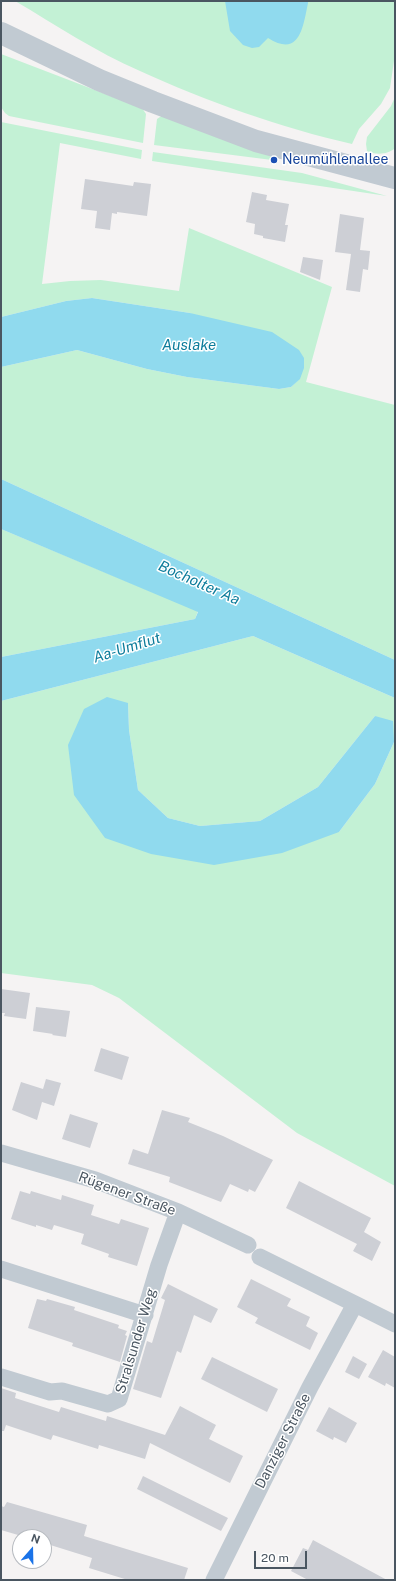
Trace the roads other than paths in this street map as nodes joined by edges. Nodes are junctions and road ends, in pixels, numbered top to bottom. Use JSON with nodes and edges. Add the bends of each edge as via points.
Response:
{"nodes":[{"id":1,"x":1,"y":33,"type":"edge"},
{"id":2,"x":395,"y":178,"type":"edge"},
{"id":3,"x":1,"y":1154,"type":"edge"},
{"id":4,"x":178,"y":1212,"type":"junction"},
{"id":5,"x":1,"y":1269,"type":"edge"},
{"id":6,"x":355,"y":1304,"type":"junction"},
{"id":7,"x":145,"y":1315,"type":"junction"},
{"id":8,"x":395,"y":1324,"type":"edge"},
{"id":9,"x":1,"y":1377,"type":"edge"},
{"id":10,"x":214,"y":1580,"type":"edge"}],
"edges":[{"from":1,"to":2,"type":"street","via":[[99,80],[249,138]]},
{"from":3,"to":4,"type":"street","name":"Rügener Straße","via":[[95,1180]]},
{"from":4,"to":6,"type":"street","name":"Rügener Straße"},
{"from":4,"to":7,"type":"street","name":"Stralsunder Weg"},
{"from":5,"to":7,"type":"street"},
{"from":6,"to":8,"type":"street"},
{"from":6,"to":10,"type":"street","name":"Danziger Straße"},
{"from":7,"to":9,"type":"street","name":"Stralsunder Weg","via":[[119,1399],[108,1404],[62,1391],[50,1392]]}]}
